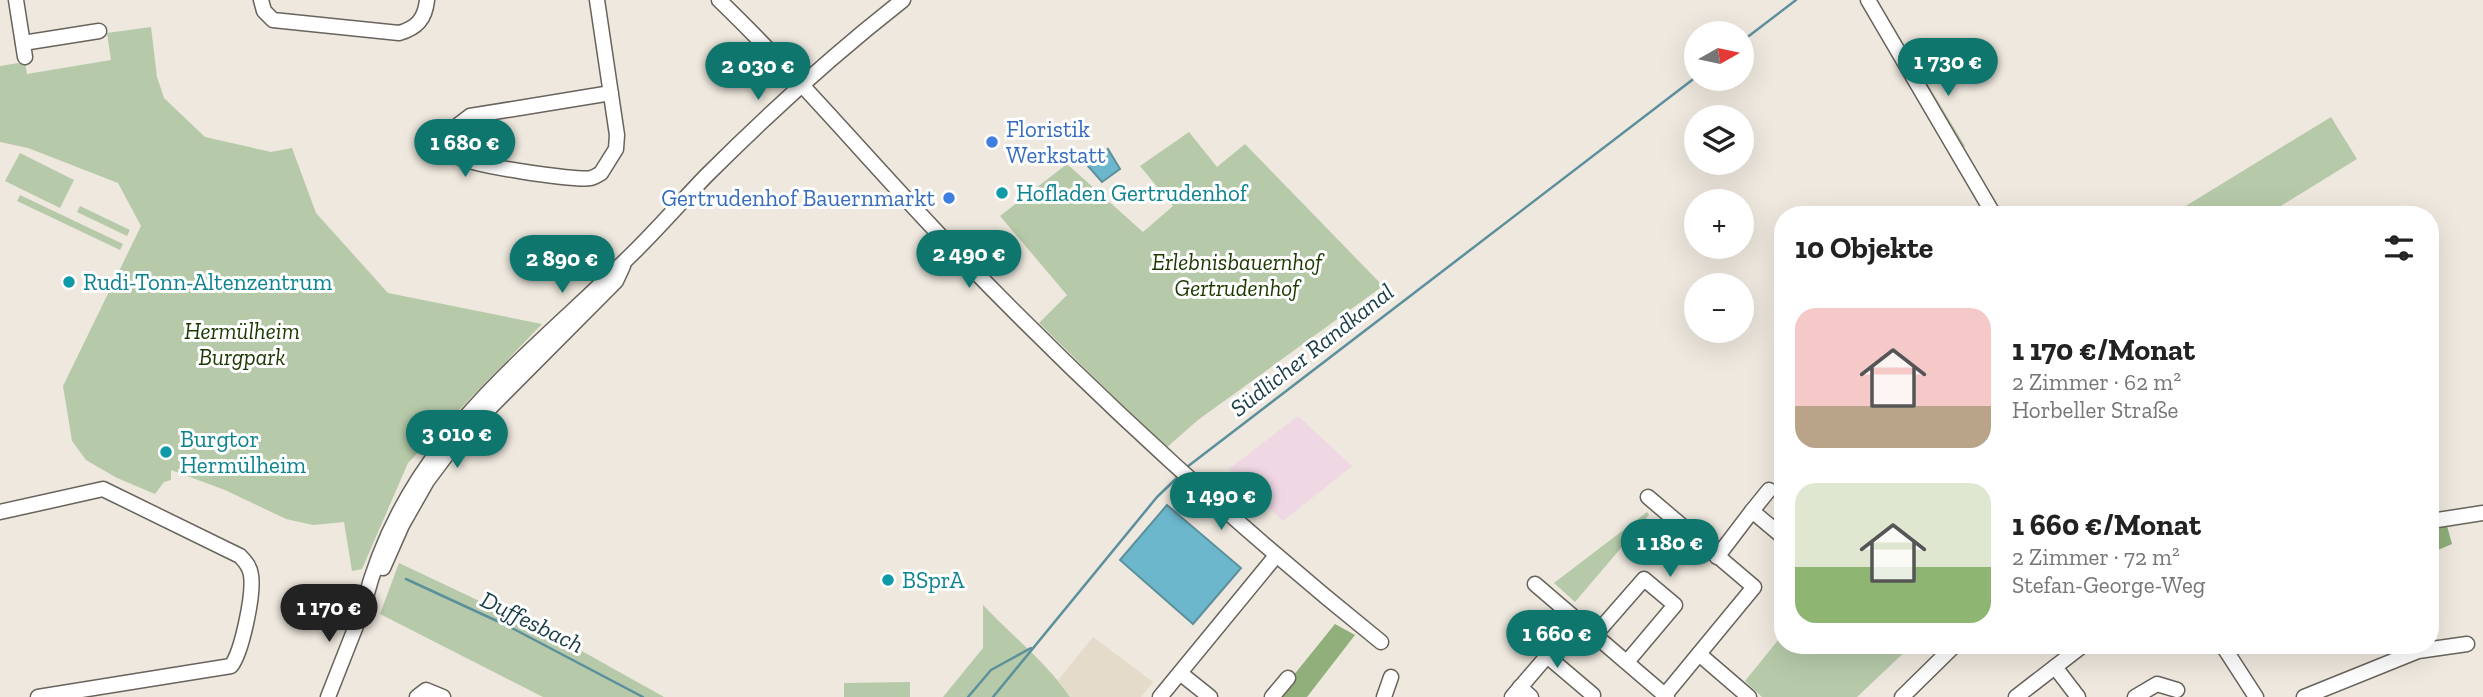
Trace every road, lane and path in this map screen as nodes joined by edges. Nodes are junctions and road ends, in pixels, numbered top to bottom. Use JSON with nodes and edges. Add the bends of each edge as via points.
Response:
{"nodes":[{"id":1,"x":17,"y":0,"type":"edge"},
{"id":2,"x":261,"y":0,"type":"edge"},
{"id":3,"x":426,"y":0,"type":"edge"},
{"id":4,"x":597,"y":0,"type":"edge"},
{"id":5,"x":719,"y":0,"type":"edge"},
{"id":6,"x":904,"y":0,"type":"edge"},
{"id":7,"x":1868,"y":0,"type":"edge"},
{"id":8,"x":99,"y":31,"type":"dead end"},
{"id":9,"x":803,"y":86,"type":"junction"},
{"id":10,"x":611,"y":93,"type":"junction"},
{"id":11,"x":1989,"y":206,"type":"edge"},
{"id":12,"x":1769,"y":490,"type":"dead end"},
{"id":13,"x":1648,"y":497,"type":"dead end"},
{"id":14,"x":1752,"y":511,"type":"junction"},
{"id":15,"x":0,"y":512,"type":"edge"},
{"id":16,"x":2483,"y":513,"type":"edge"},
{"id":17,"x":2439,"y":520,"type":"edge"},
{"id":18,"x":1774,"y":529,"type":"edge"},
{"id":19,"x":1275,"y":557,"type":"junction"},
{"id":20,"x":1717,"y":557,"type":"junction"},
{"id":21,"x":1535,"y":584,"type":"dead end"},
{"id":22,"x":1577,"y":621,"type":"junction"},
{"id":23,"x":1595,"y":635,"type":"junction"},
{"id":24,"x":1381,"y":642,"type":"dead end"},
{"id":25,"x":2467,"y":644,"type":"dead end"},
{"id":26,"x":2439,"y":648,"type":"edge"},
{"id":27,"x":1699,"y":654,"type":"junction"},
{"id":28,"x":1946,"y":654,"type":"edge"},
{"id":29,"x":2072,"y":654,"type":"edge"},
{"id":30,"x":2228,"y":654,"type":"edge"},
{"id":31,"x":2411,"y":654,"type":"edge"},
{"id":32,"x":1547,"y":656,"type":"junction"},
{"id":33,"x":1627,"y":662,"type":"junction"},
{"id":34,"x":2055,"y":667,"type":"junction"},
{"id":35,"x":1180,"y":673,"type":"junction"},
{"id":36,"x":1391,"y":677,"type":"dead end"},
{"id":37,"x":1288,"y":678,"type":"dead end"},
{"id":38,"x":2177,"y":690,"type":"dead end"},
{"id":39,"x":1521,"y":694,"type":"edge"},
{"id":40,"x":1659,"y":694,"type":"edge"},
{"id":41,"x":1593,"y":695,"type":"dead end"},
{"id":42,"x":38,"y":697,"type":"edge"},
{"id":43,"x":328,"y":697,"type":"edge"},
{"id":44,"x":417,"y":697,"type":"edge"},
{"id":45,"x":443,"y":697,"type":"edge"},
{"id":46,"x":1160,"y":697,"type":"edge"},
{"id":47,"x":1210,"y":697,"type":"edge"},
{"id":48,"x":1272,"y":697,"type":"edge"},
{"id":49,"x":1384,"y":697,"type":"edge"},
{"id":50,"x":1749,"y":697,"type":"edge"},
{"id":51,"x":1902,"y":697,"type":"edge"},
{"id":52,"x":2016,"y":697,"type":"edge"},
{"id":53,"x":2078,"y":697,"type":"edge"},
{"id":54,"x":2135,"y":697,"type":"edge"},
{"id":55,"x":2256,"y":697,"type":"edge"},
{"id":56,"x":2304,"y":697,"type":"edge"}],
"edges":[{"from":1,"to":8,"type":"street","via":[[24,50]]},
{"from":2,"to":3,"type":"street","via":[[273,20],[399,33],[416,27]]},
{"from":4,"to":10,"type":"street"},
{"from":5,"to":9,"type":"street"},
{"from":6,"to":9,"type":"street"},
{"from":7,"to":11,"type":"street"},
{"from":9,"to":19,"type":"street","via":[[957,253],[1092,388]]},
{"from":9,"to":43,"type":"street","via":[[503,377],[433,453],[389,526]]},
{"from":10,"to":10,"type":"street","via":[[470,116],[453,130],[456,155],[487,166],[591,178],[608,165],[616,149]]},
{"from":12,"to":14,"type":"street"},
{"from":13,"to":20,"type":"street"},
{"from":14,"to":18,"type":"street"},
{"from":14,"to":20,"type":"street"},
{"from":15,"to":42,"type":"street","via":[[103,489],[240,556],[252,576],[240,651],[230,666]]},
{"from":16,"to":17,"type":"street"},
{"from":19,"to":24,"type":"street"},
{"from":19,"to":35,"type":"street"},
{"from":20,"to":27,"type":"street","via":[[1754,587]]},
{"from":21,"to":22,"type":"street"},
{"from":22,"to":23,"type":"street"},
{"from":22,"to":32,"type":"street"},
{"from":23,"to":33,"type":"street"},
{"from":23,"to":33,"type":"street","via":[[1644,579],[1675,606]]},
{"from":25,"to":26,"type":"street"},
{"from":27,"to":40,"type":"street"},
{"from":27,"to":50,"type":"street"},
{"from":28,"to":51,"type":"street"},
{"from":29,"to":34,"type":"street"},
{"from":30,"to":55,"type":"street"},
{"from":31,"to":56,"type":"street"},
{"from":32,"to":39,"type":"street"},
{"from":32,"to":41,"type":"street"},
{"from":33,"to":40,"type":"street"},
{"from":34,"to":52,"type":"street"},
{"from":34,"to":53,"type":"street"},
{"from":35,"to":46,"type":"street"},
{"from":35,"to":47,"type":"street"},
{"from":36,"to":49,"type":"street"},
{"from":37,"to":48,"type":"street"},
{"from":38,"to":54,"type":"street","via":[[2157,684]]},
{"from":44,"to":45,"type":"street","via":[[426,690]]}]}
